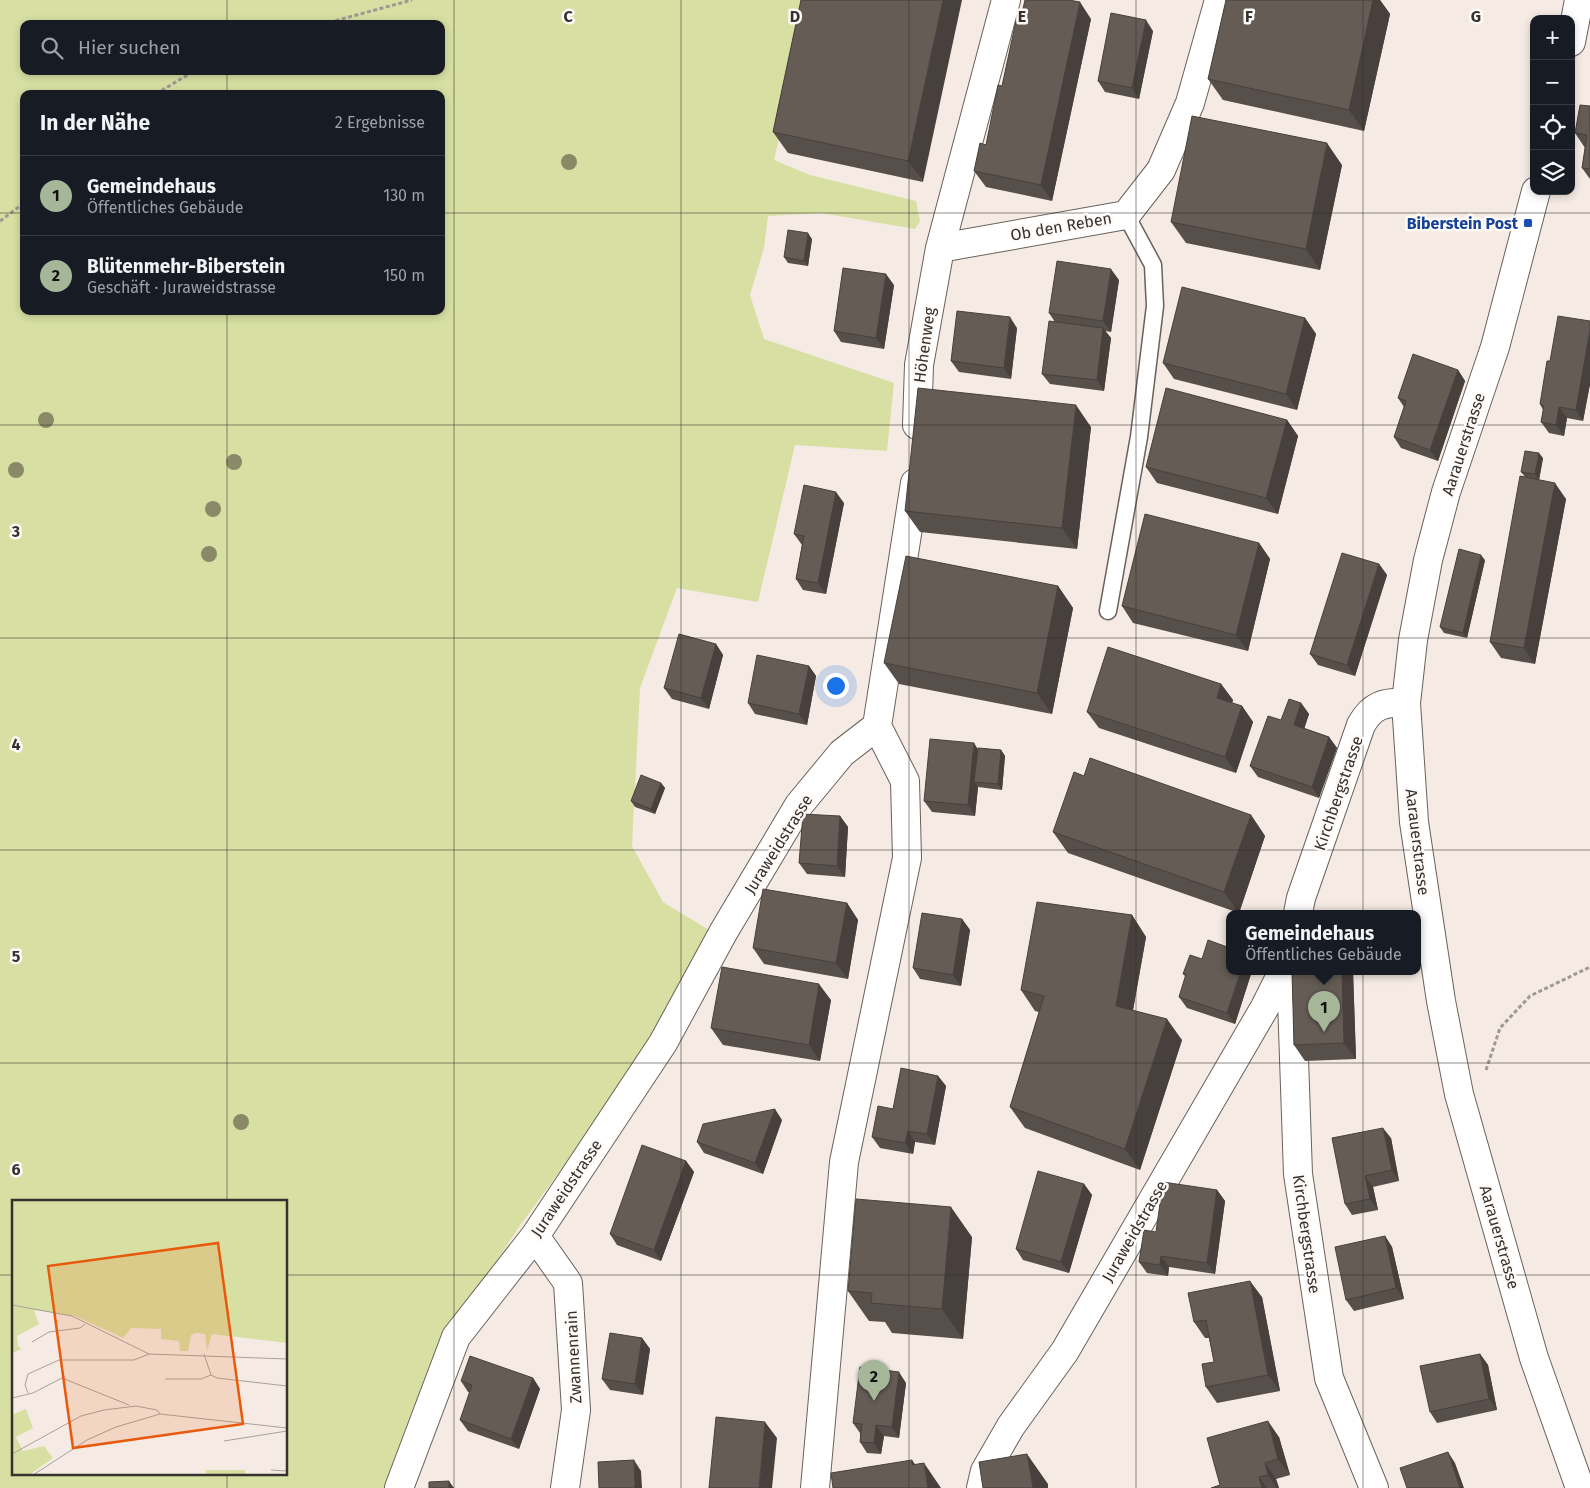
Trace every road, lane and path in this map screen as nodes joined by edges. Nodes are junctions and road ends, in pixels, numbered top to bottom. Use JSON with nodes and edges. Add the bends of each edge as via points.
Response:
{"nodes":[{"id":1,"x":412,"y":0,"type":"edge"},
{"id":2,"x":1006,"y":0,"type":"edge"},
{"id":3,"x":1219,"y":0,"type":"edge"},
{"id":4,"x":1579,"y":0,"type":"edge"},
{"id":5,"x":338,"y":20,"type":"edge"},
{"id":6,"x":1575,"y":21,"type":"edge"},
{"id":7,"x":187,"y":75,"type":"edge"},
{"id":8,"x":163,"y":90,"type":"edge"},
{"id":9,"x":1535,"y":195,"type":"edge"},
{"id":10,"x":20,"y":206,"type":"edge"},
{"id":11,"x":1126,"y":215,"type":"junction"},
{"id":12,"x":0,"y":221,"type":"edge"},
{"id":13,"x":940,"y":248,"type":"junction"},
{"id":14,"x":1108,"y":611,"type":"dead end"},
{"id":15,"x":1406,"y":703,"type":"junction"},
{"id":16,"x":877,"y":726,"type":"junction"},
{"id":17,"x":1299,"y":910,"type":"edge"},
{"id":18,"x":1590,"y":967,"type":"edge"},
{"id":19,"x":1281,"y":975,"type":"edge"},
{"id":20,"x":1291,"y":975,"type":"edge"},
{"id":21,"x":1459,"y":1094,"type":"junction"},
{"id":22,"x":535,"y":1236,"type":"junction"},
{"id":23,"x":399,"y":1488,"type":"edge"},
{"id":24,"x":565,"y":1488,"type":"edge"},
{"id":25,"x":815,"y":1488,"type":"edge"},
{"id":26,"x":981,"y":1488,"type":"edge"},
{"id":27,"x":1374,"y":1488,"type":"edge"},
{"id":28,"x":1580,"y":1488,"type":"edge"}],
"edges":[{"from":1,"to":5,"type":"path"},
{"from":2,"to":13,"type":"street","name":"Höhenweg"},
{"from":3,"to":11,"type":"street","name":"Ob den Reben","via":[[1190,103],[1162,170]]},
{"from":4,"to":6,"type":"street"},
{"from":7,"to":8,"type":"path"},
{"from":9,"to":15,"type":"street","name":"Aarauerstrasse","via":[[1495,347],[1446,492],[1414,640]]},
{"from":10,"to":12,"type":"path"},
{"from":11,"to":13,"type":"street","name":"Ob den Reben"},
{"from":11,"to":14,"type":"lane","via":[[1153,265],[1155,306],[1139,437]]},
{"from":13,"to":16,"type":"street","name":"Höhenweg","via":[[919,365],[915,492]]},
{"from":15,"to":17,"type":"street","name":"Kirchbergstrasse","via":[[1378,705],[1361,725]]},
{"from":15,"to":21,"type":"street","name":"Aarauerstrasse","via":[[1414,822],[1441,1001]]},
{"from":16,"to":22,"type":"street","name":"Juraweidstrasse","via":[[842,754],[799,805],[724,931],[663,1043]]},
{"from":16,"to":25,"type":"street","via":[[905,781],[907,858],[844,1162]]},
{"from":18,"to":21,"type":"path","via":[[1530,996],[1500,1028],[1482,1081]]},
{"from":19,"to":26,"type":"street","name":"Juraweidstrasse","via":[[1065,1351],[1011,1426],[985,1471]]},
{"from":20,"to":27,"type":"street","name":"Kirchbergstrasse","via":[[1298,1174],[1329,1378]]},
{"from":21,"to":28,"type":"street","name":"Aarauerstrasse","via":[[1534,1358]]},
{"from":22,"to":23,"type":"street","name":"Juraweidstrasse","via":[[456,1337]]},
{"from":22,"to":24,"type":"street","name":"Zwannenrain","via":[[568,1283],[576,1410]]}]}
